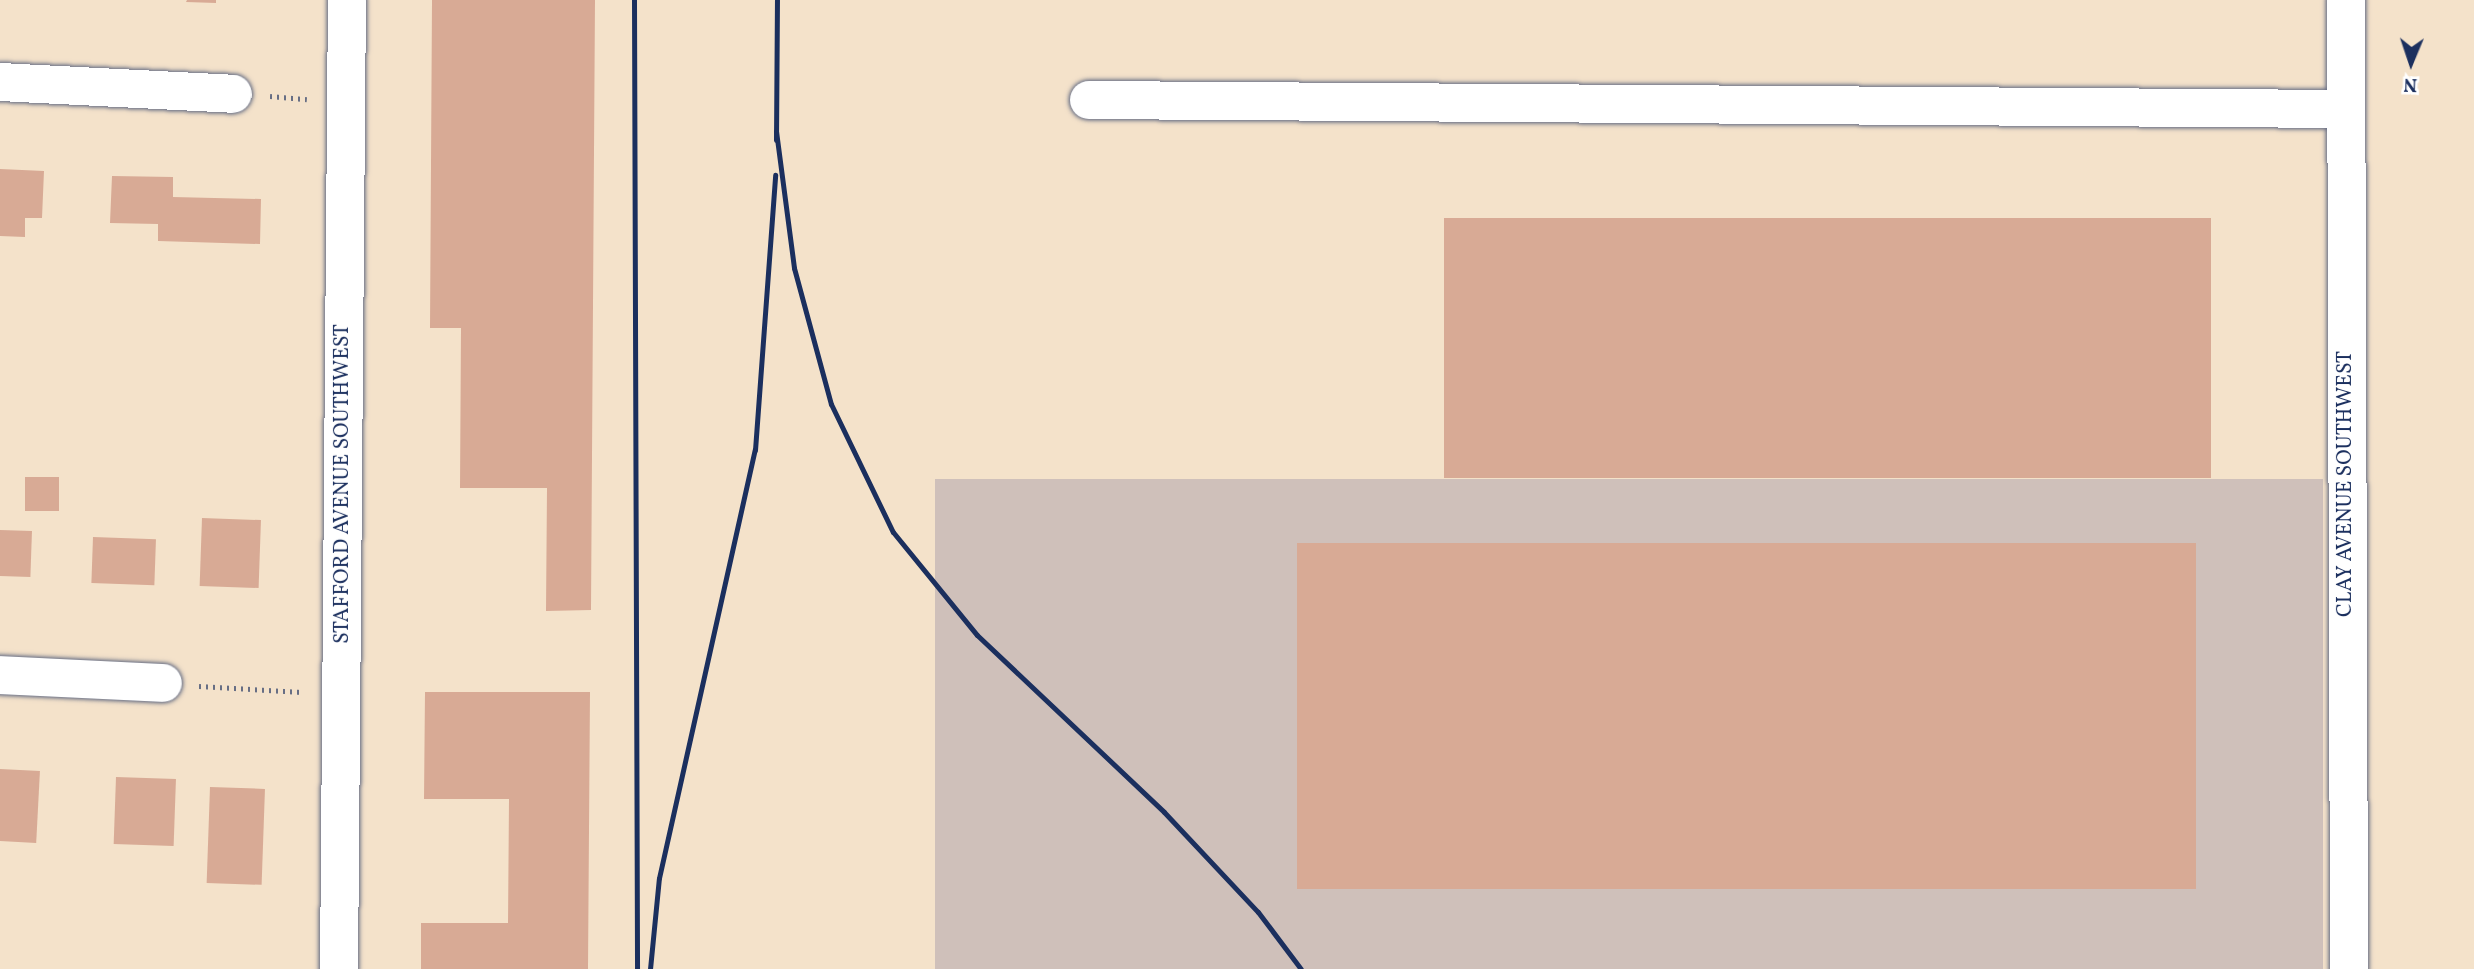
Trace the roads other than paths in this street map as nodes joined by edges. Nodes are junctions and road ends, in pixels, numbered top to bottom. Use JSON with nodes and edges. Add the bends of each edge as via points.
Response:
{"nodes":[{"id":1,"x":347,"y":0,"type":"edge"},
{"id":2,"x":2346,"y":0,"type":"edge"},
{"id":3,"x":0,"y":82,"type":"edge"},
{"id":4,"x":233,"y":94,"type":"road end"},
{"id":5,"x":1089,"y":100,"type":"dead end"},
{"id":6,"x":2344,"y":109,"type":"junction"},
{"id":7,"x":0,"y":675,"type":"edge"},
{"id":8,"x":163,"y":683,"type":"road end"},
{"id":9,"x":339,"y":969,"type":"edge"},
{"id":10,"x":2349,"y":969,"type":"edge"}],
"edges":[{"from":1,"to":9,"type":"street","name":"STAFFORD AVENUE SOUTHWEST"},
{"from":2,"to":6,"type":"street","name":"CLAY AVENUE SOUTHWEST"},
{"from":3,"to":4,"type":"street"},
{"from":5,"to":6,"type":"street"},
{"from":6,"to":10,"type":"street","name":"CLAY AVENUE SOUTHWEST"},
{"from":7,"to":8,"type":"street"}]}
